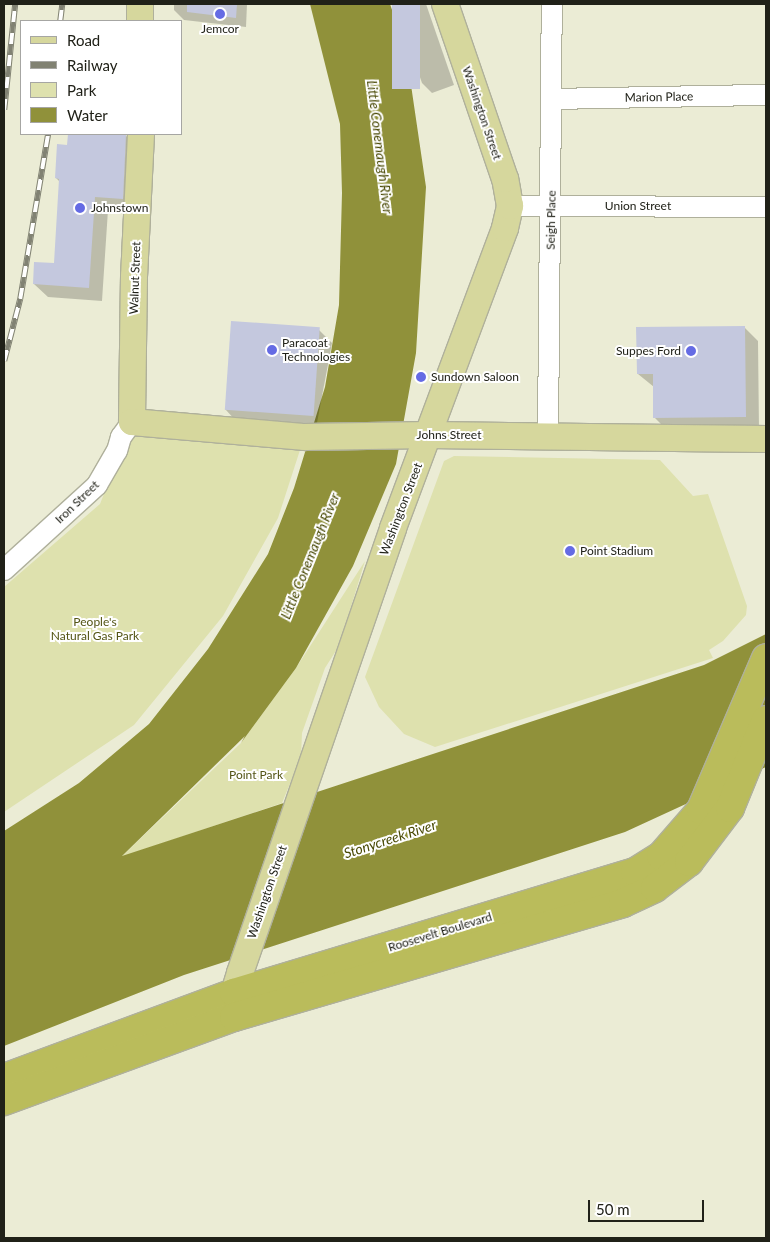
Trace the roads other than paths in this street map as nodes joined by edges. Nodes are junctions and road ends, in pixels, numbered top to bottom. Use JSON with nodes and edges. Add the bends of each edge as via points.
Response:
{"nodes":[{"id":1,"x":140,"y":4,"type":"edge"},
{"id":2,"x":445,"y":4,"type":"edge"},
{"id":3,"x":552,"y":4,"type":"edge"},
{"id":4,"x":140,"y":20,"type":"edge"},
{"id":5,"x":766,"y":95,"type":"edge"},
{"id":6,"x":551,"y":99,"type":"junction"},
{"id":7,"x":142,"y":135,"type":"edge"},
{"id":8,"x":510,"y":206,"type":"junction"},
{"id":9,"x":552,"y":206,"type":"junction"},
{"id":10,"x":766,"y":207,"type":"edge"},
{"id":11,"x":132,"y":422,"type":"junction"},
{"id":12,"x":417,"y":435,"type":"junction"},
{"id":13,"x":548,"y":436,"type":"junction"},
{"id":14,"x":766,"y":439,"type":"edge"},
{"id":15,"x":4,"y":570,"type":"edge"},
{"id":16,"x":766,"y":658,"type":"edge"},
{"id":17,"x":766,"y":720,"type":"edge"},
{"id":18,"x":236,"y":994,"type":"junction"},
{"id":19,"x":4,"y":1078,"type":"edge"},
{"id":20,"x":4,"y":1100,"type":"edge"}],
"edges":[{"from":1,"to":4,"type":"main road"},
{"from":2,"to":8,"type":"main road","name":"Washington Street","via":[[505,179]]},
{"from":3,"to":6,"type":"street","name":"Seigh Place"},
{"from":5,"to":6,"type":"street","name":"Marion Place"},
{"from":6,"to":9,"type":"street","name":"Seigh Place"},
{"from":7,"to":11,"type":"main road","name":"Walnut Street","via":[[134,276]]},
{"from":8,"to":9,"type":"street","name":"Union Street"},
{"from":8,"to":12,"type":"main road","name":"Washington Street","via":[[505,228]]},
{"from":9,"to":10,"type":"street","name":"Union Street"},
{"from":9,"to":13,"type":"street","name":"Seigh Place"},
{"from":11,"to":12,"type":"main road","name":"Johns Street","via":[[309,437]]},
{"from":11,"to":15,"type":"street","name":"Iron Street","via":[[97,485]]},
{"from":12,"to":13,"type":"main road","name":"Johns Street"},
{"from":12,"to":18,"type":"main road","name":"Washington Street","via":[[393,528]]},
{"from":13,"to":14,"type":"main road","name":"Johns Street"},
{"from":16,"to":18,"type":"highway","name":"Roosevelt Boulevard","via":[[701,810],[661,856],[634,872],[605,883]]},
{"from":17,"to":18,"type":"highway","name":"Roosevelt Boulevard","via":[[730,808],[689,862],[655,888],[623,903]]},
{"from":18,"to":19,"type":"highway","name":"Roosevelt Boulevard"},
{"from":18,"to":20,"type":"highway","name":"Roosevelt Boulevard"}]}
